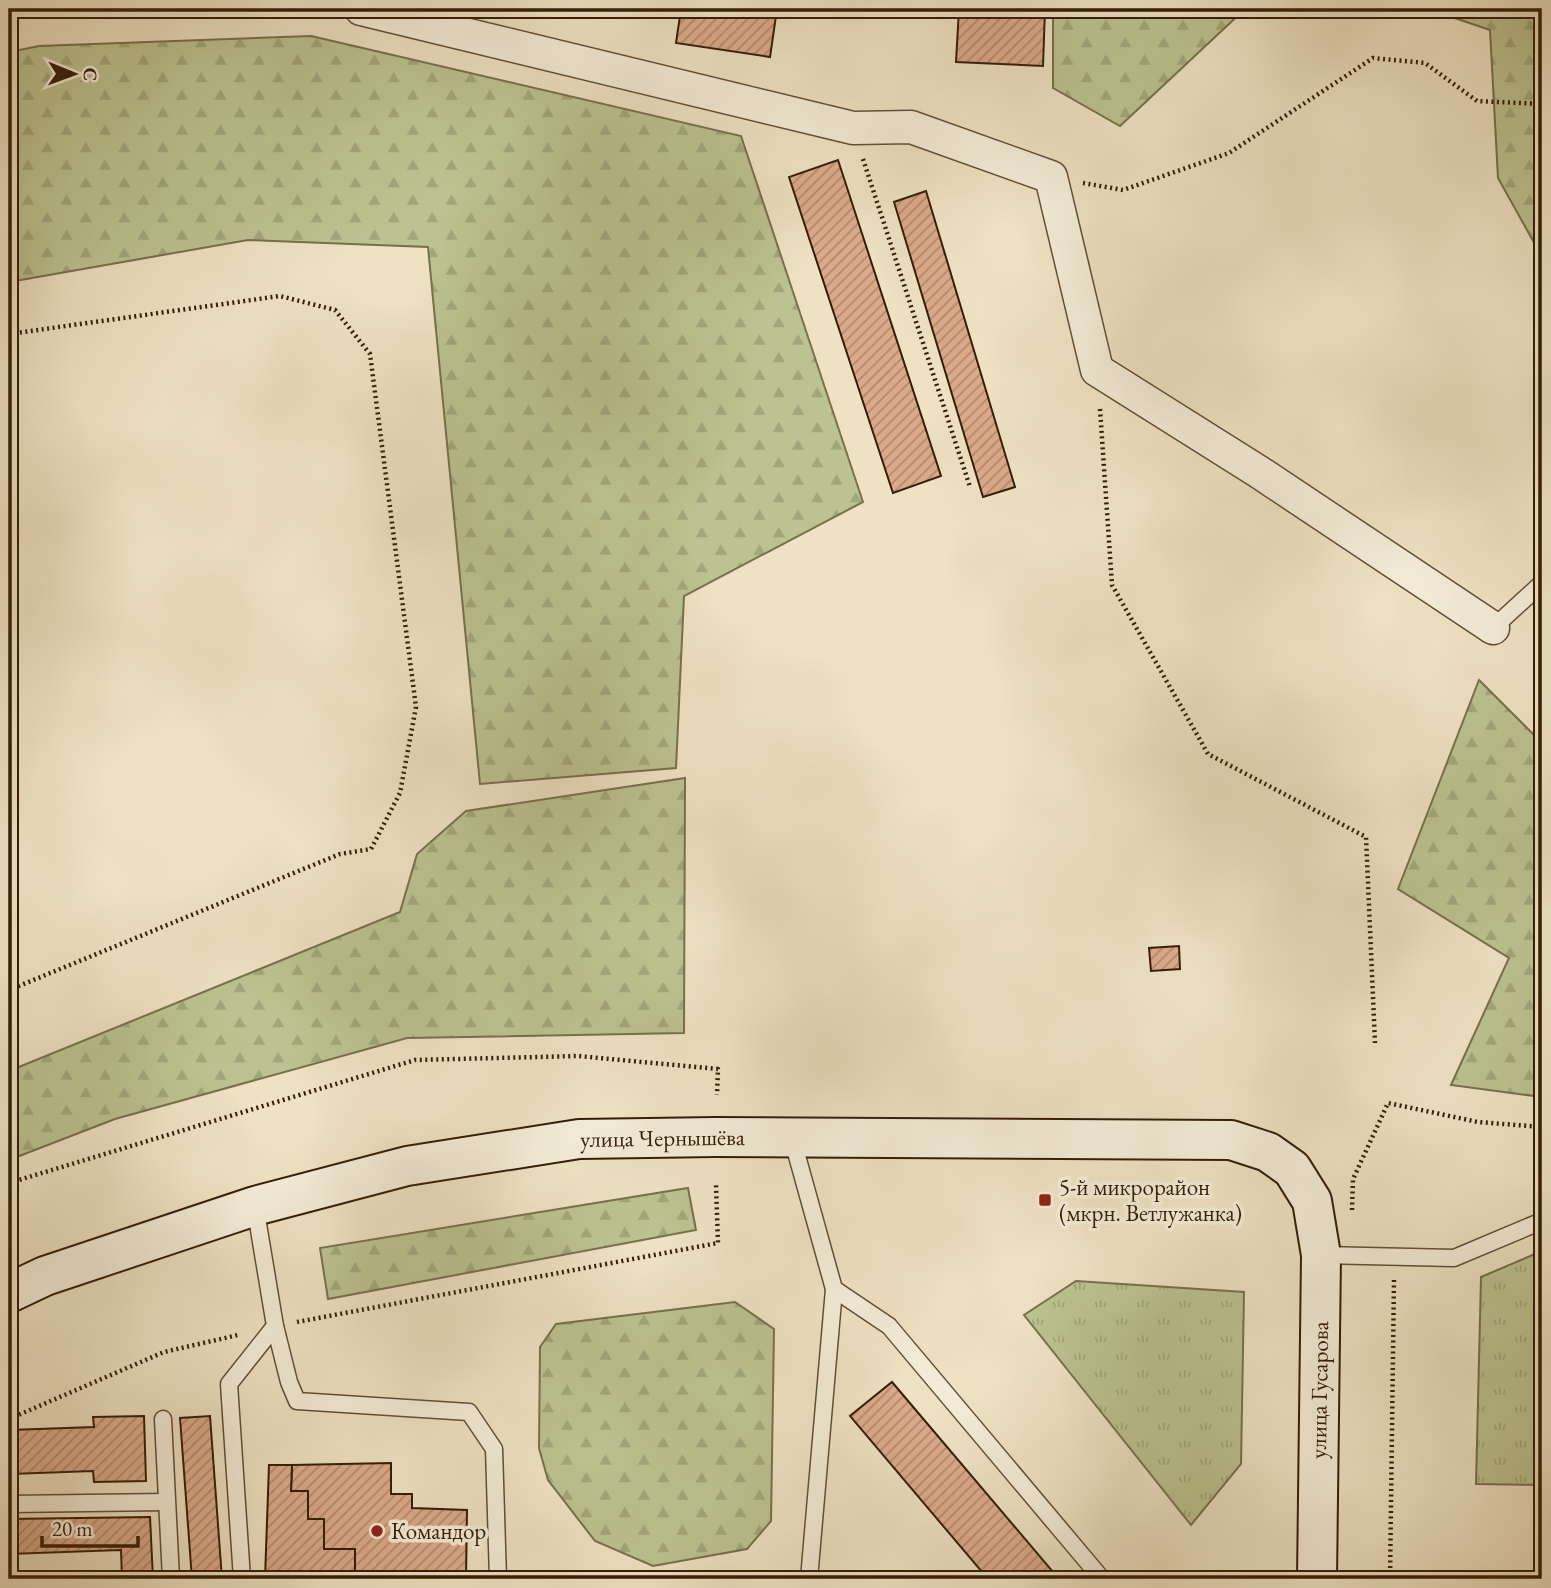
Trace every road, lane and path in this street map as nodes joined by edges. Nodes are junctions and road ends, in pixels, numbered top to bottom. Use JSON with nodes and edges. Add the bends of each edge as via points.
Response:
{"nodes":[{"id":1,"x":361,"y":9,"type":"edge"},
{"id":2,"x":1542,"y":104,"type":"edge"},
{"id":3,"x":853,"y":128,"type":"junction"},
{"id":4,"x":1052,"y":177,"type":"junction"},
{"id":5,"x":9,"y":334,"type":"edge"},
{"id":6,"x":1097,"y":370,"type":"junction"},
{"id":7,"x":970,"y":487,"type":"dead end"},
{"id":8,"x":1542,"y":583,"type":"edge"},
{"id":9,"x":1493,"y":628,"type":"joint"},
{"id":10,"x":9,"y":990,"type":"edge"},
{"id":11,"x":1375,"y":1042,"type":"dead end"},
{"id":12,"x":717,"y":1095,"type":"dead end"},
{"id":13,"x":1542,"y":1127,"type":"edge"},
{"id":14,"x":792,"y":1138,"type":"junction"},
{"id":15,"x":9,"y":1183,"type":"edge"},
{"id":16,"x":716,"y":1185,"type":"dead end"},
{"id":17,"x":1312,"y":1202,"type":"joint"},
{"id":18,"x":255,"y":1206,"type":"junction"},
{"id":19,"x":1542,"y":1221,"type":"edge"},
{"id":20,"x":1335,"y":1256,"type":"junction"},
{"id":21,"x":1395,"y":1257,"type":"junction"},
{"id":22,"x":834,"y":1289,"type":"junction"},
{"id":23,"x":9,"y":1293,"type":"edge"},
{"id":24,"x":275,"y":1326,"type":"junction"},
{"id":25,"x":9,"y":1419,"type":"edge"},
{"id":26,"x":163,"y":1419,"type":"dead end"},
{"id":27,"x":166,"y":1502,"type":"junction"},
{"id":28,"x":9,"y":1504,"type":"edge"},
{"id":29,"x":171,"y":1579,"type":"edge"},
{"id":30,"x":242,"y":1579,"type":"edge"},
{"id":31,"x":498,"y":1579,"type":"edge"},
{"id":32,"x":809,"y":1579,"type":"edge"},
{"id":33,"x":1102,"y":1579,"type":"edge"},
{"id":34,"x":1317,"y":1579,"type":"edge"},
{"id":35,"x":1390,"y":1579,"type":"edge"}],
"edges":[{"from":1,"to":3,"type":"street"},
{"from":2,"to":4,"type":"path","via":[[1477,101],[1425,63],[1373,58],[1229,153],[1123,190]]},
{"from":3,"to":4,"type":"street","via":[[911,127]]},
{"from":3,"to":7,"type":"path"},
{"from":4,"to":6,"type":"street"},
{"from":5,"to":10,"type":"path","via":[[280,296],[335,310],[370,354],[416,707],[400,793],[371,849],[340,854]]},
{"from":6,"to":9,"type":"street"},
{"from":6,"to":11,"type":"path","via":[[1112,584],[1208,754],[1366,837]]},
{"from":8,"to":9,"type":"lane"},
{"from":12,"to":15,"type":"path","via":[[718,1069],[578,1056],[415,1060]]},
{"from":13,"to":20,"type":"path","via":[[1478,1122],[1388,1103],[1353,1179]]},
{"from":14,"to":17,"type":"street","name":"улица Чернышёва","via":[[1231,1140],[1268,1152],[1292,1169]]},
{"from":14,"to":18,"type":"street","name":"улица Чернышёва","via":[[579,1139],[407,1166]]},
{"from":14,"to":22,"type":"lane"},
{"from":16,"to":24,"type":"path","via":[[718,1243]]},
{"from":17,"to":20,"type":"street","name":"улица Гусарова"},
{"from":18,"to":23,"type":"street","name":"улица Чернышёва","via":[[45,1276]]},
{"from":18,"to":24,"type":"lane"},
{"from":19,"to":21,"type":"lane","via":[[1454,1258]]},
{"from":20,"to":21,"type":"lane"},
{"from":20,"to":34,"type":"street","name":"улица Гусарова"},
{"from":21,"to":35,"type":"path"},
{"from":22,"to":32,"type":"lane"},
{"from":22,"to":33,"type":"lane","via":[[889,1326]]},
{"from":24,"to":25,"type":"path","via":[[164,1352]]},
{"from":24,"to":30,"type":"lane","via":[[229,1384]]},
{"from":24,"to":31,"type":"lane","via":[[297,1401],[470,1412],[494,1449]]},
{"from":26,"to":27,"type":"lane"},
{"from":27,"to":28,"type":"lane"},
{"from":27,"to":29,"type":"lane"}]}
